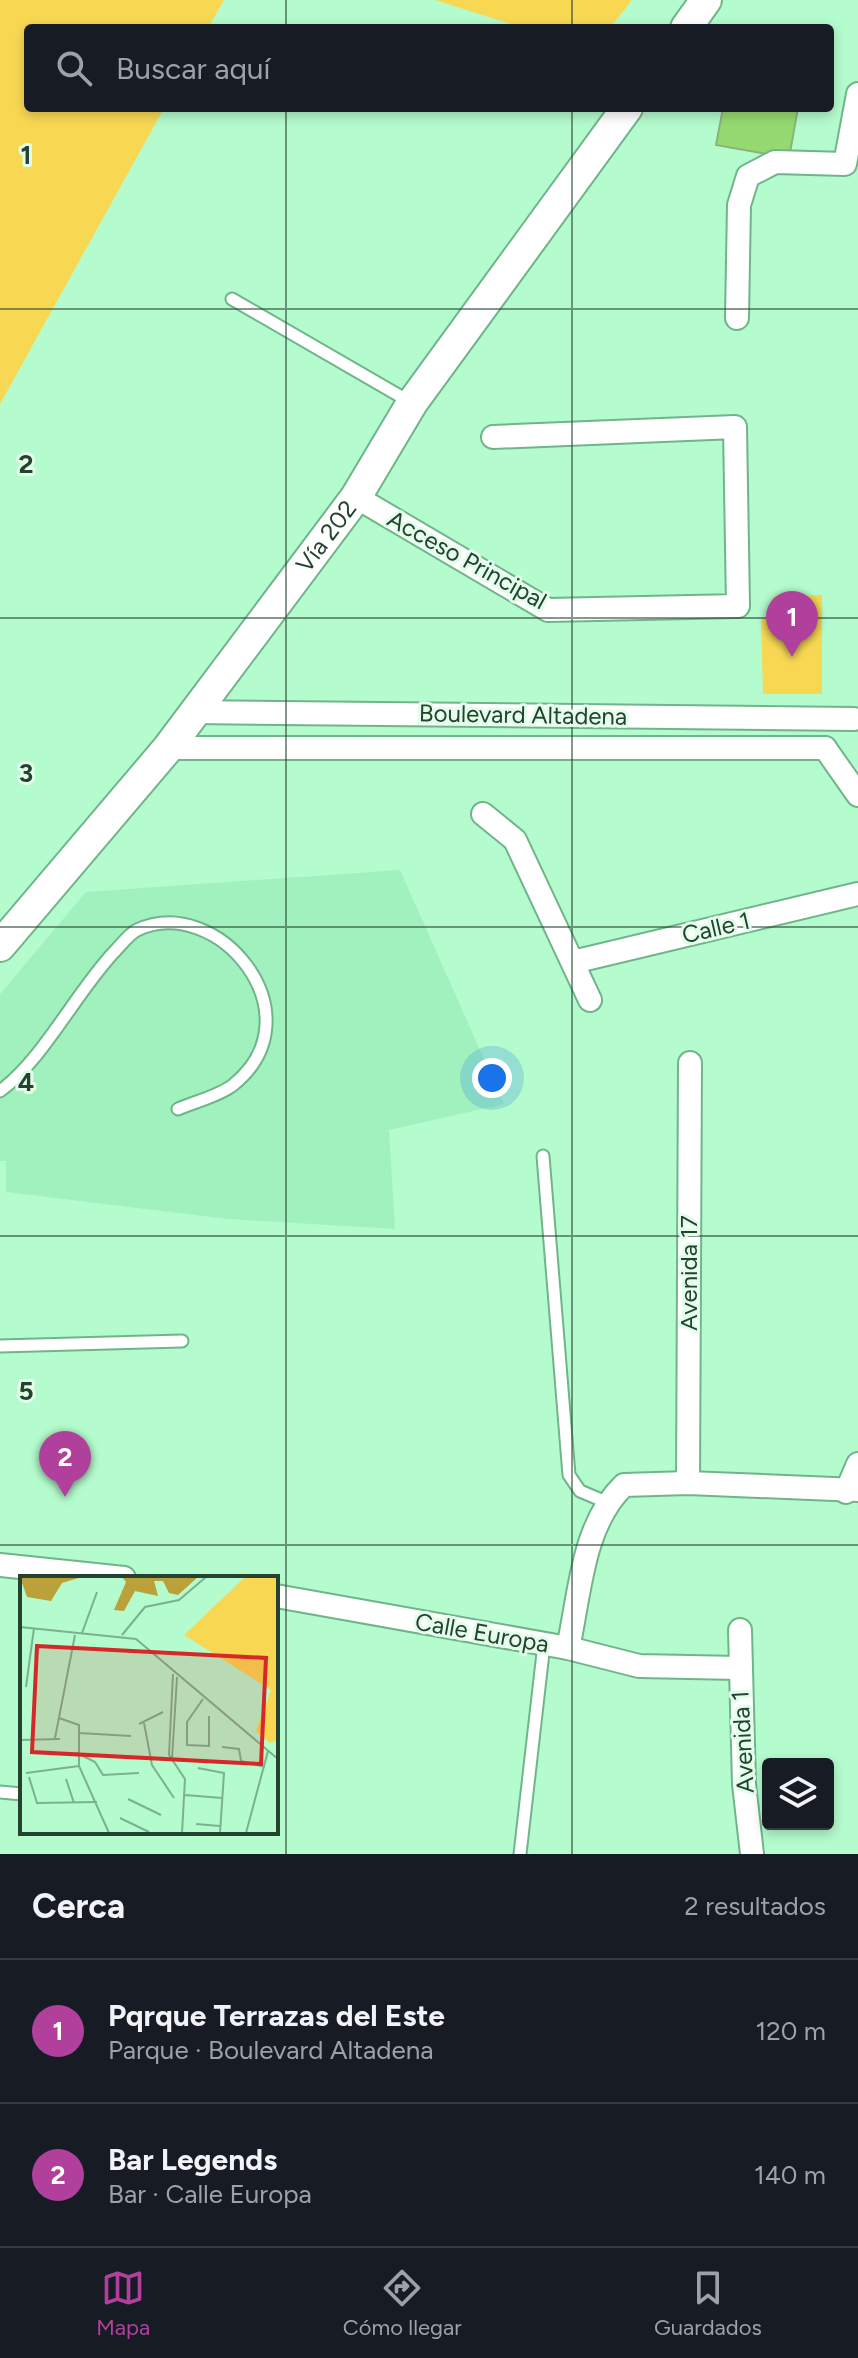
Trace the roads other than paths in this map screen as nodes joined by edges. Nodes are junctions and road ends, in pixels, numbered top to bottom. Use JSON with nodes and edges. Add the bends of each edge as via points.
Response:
{"nodes":[{"id":1,"x":706,"y":0,"type":"edge"},
{"id":2,"x":689,"y":24,"type":"edge"},
{"id":3,"x":858,"y":94,"type":"edge"},
{"id":4,"x":624,"y":112,"type":"edge"},
{"id":5,"x":232,"y":299,"type":"dead end"},
{"id":6,"x":737,"y":318,"type":"dead end"},
{"id":7,"x":412,"y":403,"type":"junction"},
{"id":8,"x":493,"y":437,"type":"dead end"},
{"id":9,"x":356,"y":497,"type":"junction"},
{"id":10,"x":192,"y":712,"type":"junction"},
{"id":11,"x":370,"y":714,"type":"junction"},
{"id":12,"x":594,"y":716,"type":"junction"},
{"id":13,"x":856,"y":717,"type":"edge"},
{"id":14,"x":168,"y":748,"type":"junction"},
{"id":15,"x":370,"y":748,"type":"junction"},
{"id":16,"x":594,"y":748,"type":"junction"},
{"id":17,"x":825,"y":748,"type":"junction"},
{"id":18,"x":858,"y":795,"type":"edge"},
{"id":19,"x":483,"y":814,"type":"dead end"},
{"id":20,"x":858,"y":894,"type":"edge"},
{"id":21,"x":0,"y":946,"type":"edge"},
{"id":22,"x":573,"y":962,"type":"junction"},
{"id":23,"x":590,"y":1000,"type":"dead end"},
{"id":24,"x":690,"y":1063,"type":"dead end"},
{"id":25,"x":0,"y":1091,"type":"edge"},
{"id":26,"x":178,"y":1109,"type":"dead end"},
{"id":27,"x":543,"y":1156,"type":"dead end"},
{"id":28,"x":182,"y":1341,"type":"dead end"},
{"id":29,"x":0,"y":1346,"type":"edge"},
{"id":30,"x":858,"y":1464,"type":"edge"},
{"id":31,"x":688,"y":1483,"type":"junction"},
{"id":32,"x":852,"y":1491,"type":"edge"},
{"id":33,"x":606,"y":1502,"type":"junction"},
{"id":34,"x":0,"y":1565,"type":"edge"},
{"id":35,"x":105,"y":1576,"type":"edge"},
{"id":36,"x":278,"y":1596,"type":"edge"},
{"id":37,"x":740,"y":1630,"type":"dead end"},
{"id":38,"x":544,"y":1644,"type":"junction"},
{"id":39,"x":568,"y":1648,"type":"junction"},
{"id":40,"x":739,"y":1668,"type":"junction"},
{"id":41,"x":0,"y":1792,"type":"edge"},
{"id":42,"x":20,"y":1794,"type":"edge"},
{"id":43,"x":520,"y":1854,"type":"edge"},
{"id":44,"x":752,"y":1854,"type":"edge"}],
"edges":[{"from":1,"to":2,"type":"main road"},
{"from":3,"to":6,"type":"street","via":[[845,164],[775,162],[748,176],[739,205]]},
{"from":4,"to":7,"type":"main road","name":"Vía 202"},
{"from":5,"to":7,"type":"lane"},
{"from":7,"to":9,"type":"main road","name":"Vía 202"},
{"from":8,"to":9,"type":"street","name":"Acceso Principal","via":[[735,427],[738,606],[548,610]]},
{"from":9,"to":10,"type":"main road","name":"Vía 202"},
{"from":10,"to":11,"type":"street","name":"Boulevard Altadena"},
{"from":10,"to":14,"type":"main road","name":"Vía 202"},
{"from":11,"to":12,"type":"street","name":"Boulevard Altadena"},
{"from":11,"to":15,"type":"street"},
{"from":12,"to":13,"type":"street","name":"Boulevard Altadena"},
{"from":12,"to":16,"type":"street"},
{"from":13,"to":17,"type":"street"},
{"from":14,"to":15,"type":"street","name":"Boulevard Altadena"},
{"from":14,"to":21,"type":"main road","name":"Vía 202"},
{"from":15,"to":16,"type":"street","name":"Boulevard Altadena"},
{"from":16,"to":17,"type":"street","name":"Boulevard Altadena"},
{"from":17,"to":18,"type":"street"},
{"from":19,"to":22,"type":"street","via":[[515,840]]},
{"from":20,"to":22,"type":"street","name":"Calle 1"},
{"from":22,"to":23,"type":"street"},
{"from":24,"to":31,"type":"street","name":"Avenida 17"},
{"from":25,"to":26,"type":"lane","via":[[18,1076],[124,941],[135,931],[165,921],[192,926],[226,945],[251,968],[268,1002],[264,1048],[233,1086]]},
{"from":27,"to":33,"type":"lane","via":[[569,1475],[580,1491]]},
{"from":28,"to":29,"type":"lane"},
{"from":30,"to":32,"type":"street"},
{"from":31,"to":32,"type":"street"},
{"from":31,"to":33,"type":"street","via":[[624,1485]]},
{"from":33,"to":39,"type":"street","name":"Calle Europa","via":[[595,1525]]},
{"from":34,"to":35,"type":"street"},
{"from":36,"to":38,"type":"street","name":"Calle Europa"},
{"from":37,"to":40,"type":"street","name":"Avenida 1"},
{"from":38,"to":39,"type":"street","name":"Calle Europa"},
{"from":38,"to":43,"type":"lane"},
{"from":39,"to":40,"type":"street","via":[[639,1666]]},
{"from":40,"to":44,"type":"street","name":"Avenida 1"},
{"from":41,"to":42,"type":"lane"}]}
